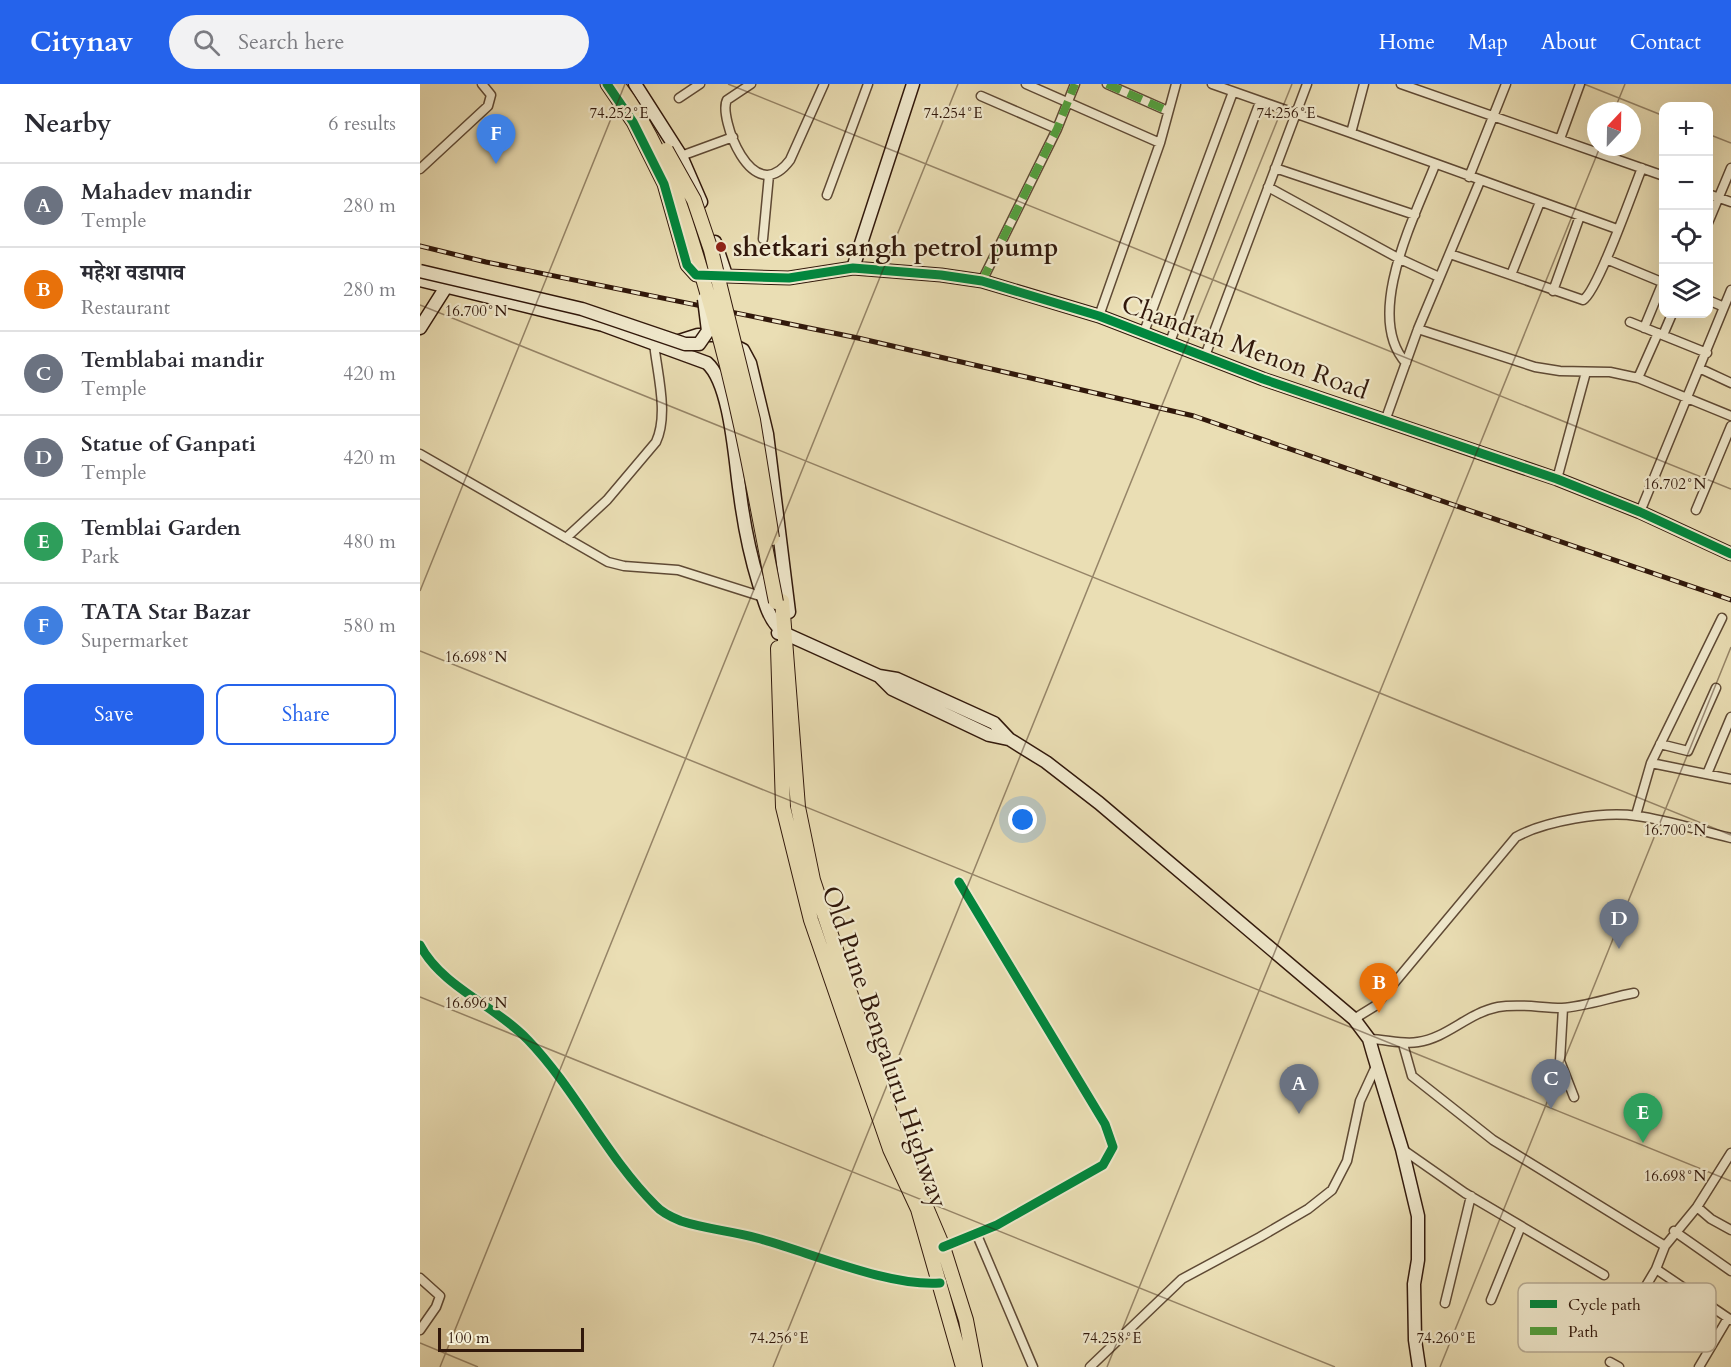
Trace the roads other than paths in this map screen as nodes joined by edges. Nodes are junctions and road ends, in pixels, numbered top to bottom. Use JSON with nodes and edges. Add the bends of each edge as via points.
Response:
{"nodes":[{"id":1,"x":482,"y":84,"type":"edge"},
{"id":2,"x":607,"y":84,"type":"edge"},
{"id":3,"x":617,"y":84,"type":"edge"},
{"id":4,"x":628,"y":84,"type":"edge"},
{"id":5,"x":635,"y":84,"type":"edge"},
{"id":6,"x":700,"y":84,"type":"edge"},
{"id":7,"x":751,"y":84,"type":"edge"},
{"id":8,"x":824,"y":84,"type":"edge"},
{"id":9,"x":868,"y":84,"type":"edge"},
{"id":10,"x":913,"y":84,"type":"edge"},
{"id":11,"x":1026,"y":84,"type":"edge"},
{"id":12,"x":1075,"y":84,"type":"edge"},
{"id":13,"x":1107,"y":84,"type":"edge"},
{"id":14,"x":1176,"y":84,"type":"edge"},
{"id":15,"x":1212,"y":84,"type":"edge"},
{"id":16,"x":1307,"y":84,"type":"edge"},
{"id":17,"x":1364,"y":84,"type":"edge"},
{"id":18,"x":1401,"y":84,"type":"edge"},
{"id":19,"x":1506,"y":84,"type":"edge"},
{"id":20,"x":1580,"y":84,"type":"edge"},
{"id":21,"x":1416,"y":87,"type":"edge"},
{"id":22,"x":1233,"y":92,"type":"junction"},
{"id":23,"x":981,"y":96,"type":"dead end"},
{"id":24,"x":679,"y":98,"type":"dead end"},
{"id":25,"x":1260,"y":102,"type":"junction"},
{"id":26,"x":1068,"y":103,"type":"junction"},
{"id":27,"x":1168,"y":111,"type":"junction"},
{"id":28,"x":1297,"y":114,"type":"junction"},
{"id":29,"x":1494,"y":116,"type":"junction"},
{"id":30,"x":1057,"y":129,"type":"junction"},
{"id":31,"x":1351,"y":133,"type":"junction"},
{"id":32,"x":733,"y":137,"type":"junction"},
{"id":33,"x":1560,"y":139,"type":"junction"},
{"id":34,"x":1160,"y":143,"type":"junction"},
{"id":35,"x":681,"y":156,"type":"junction"},
{"id":36,"x":1435,"y":165,"type":"junction"},
{"id":37,"x":1275,"y":168,"type":"junction"},
{"id":38,"x":1642,"y":168,"type":"junction"},
{"id":39,"x":1731,"y":168,"type":"edge"},
{"id":40,"x":420,"y":169,"type":"edge"},
{"id":41,"x":1659,"y":174,"type":"edge"},
{"id":42,"x":769,"y":175,"type":"junction"},
{"id":43,"x":1468,"y":177,"type":"junction"},
{"id":44,"x":1480,"y":181,"type":"junction"},
{"id":45,"x":1268,"y":188,"type":"junction"},
{"id":46,"x":827,"y":195,"type":"dead end"},
{"id":47,"x":1713,"y":196,"type":"edge"},
{"id":48,"x":1719,"y":198,"type":"junction"},
{"id":49,"x":1540,"y":202,"type":"junction"},
{"id":50,"x":1731,"y":202,"type":"edge"},
{"id":51,"x":1713,"y":212,"type":"edge"},
{"id":52,"x":1415,"y":215,"type":"junction"},
{"id":53,"x":1580,"y":216,"type":"junction"},
{"id":54,"x":1617,"y":229,"type":"junction"},
{"id":55,"x":763,"y":239,"type":"dead end"},
{"id":56,"x":1450,"y":254,"type":"junction"},
{"id":57,"x":1398,"y":258,"type":"junction"},
{"id":58,"x":1606,"y":259,"type":"junction"},
{"id":59,"x":853,"y":268,"type":"junction"},
{"id":60,"x":420,"y":271,"type":"edge"},
{"id":61,"x":726,"y":275,"type":"junction"},
{"id":62,"x":1511,"y":275,"type":"junction"},
{"id":63,"x":1439,"y":277,"type":"junction"},
{"id":64,"x":420,"y":280,"type":"edge"},
{"id":65,"x":705,"y":280,"type":"junction"},
{"id":66,"x":982,"y":281,"type":"junction"},
{"id":67,"x":1659,"y":281,"type":"edge"},
{"id":68,"x":446,"y":287,"type":"junction"},
{"id":69,"x":1731,"y":290,"type":"edge"},
{"id":70,"x":1553,"y":291,"type":"junction"},
{"id":71,"x":1659,"y":292,"type":"edge"},
{"id":72,"x":1713,"y":302,"type":"edge"},
{"id":73,"x":1724,"y":307,"type":"junction"},
{"id":74,"x":1099,"y":316,"type":"junction"},
{"id":75,"x":1670,"y":318,"type":"edge"},
{"id":76,"x":1630,"y":322,"type":"dead end"},
{"id":77,"x":420,"y":328,"type":"edge"},
{"id":78,"x":1644,"y":328,"type":"junction"},
{"id":79,"x":1418,"y":329,"type":"junction"},
{"id":80,"x":1144,"y":332,"type":"junction"},
{"id":81,"x":1661,"y":334,"type":"junction"},
{"id":82,"x":1170,"y":342,"type":"junction"},
{"id":83,"x":659,"y":345,"type":"junction"},
{"id":84,"x":1707,"y":353,"type":"junction"},
{"id":85,"x":1205,"y":356,"type":"junction"},
{"id":86,"x":1406,"y":363,"type":"junction"},
{"id":87,"x":1701,"y":369,"type":"junction"},
{"id":88,"x":1586,"y":372,"type":"junction"},
{"id":89,"x":1638,"y":378,"type":"junction"},
{"id":90,"x":1731,"y":382,"type":"edge"},
{"id":91,"x":1689,"y":398,"type":"junction"},
{"id":92,"x":1731,"y":416,"type":"edge"},
{"id":93,"x":1386,"y":421,"type":"junction"},
{"id":94,"x":1731,"y":426,"type":"edge"},
{"id":95,"x":420,"y":454,"type":"edge"},
{"id":96,"x":1557,"y":479,"type":"junction"},
{"id":97,"x":1696,"y":510,"type":"dead end"},
{"id":98,"x":1640,"y":512,"type":"junction"},
{"id":99,"x":567,"y":538,"type":"junction"},
{"id":100,"x":1731,"y":554,"type":"edge"},
{"id":101,"x":774,"y":600,"type":"junction"},
{"id":102,"x":1722,"y":618,"type":"dead end"},
{"id":103,"x":782,"y":630,"type":"junction"},
{"id":104,"x":1716,"y":688,"type":"dead end"},
{"id":105,"x":1731,"y":717,"type":"edge"},
{"id":106,"x":1660,"y":744,"type":"junction"},
{"id":107,"x":1651,"y":763,"type":"junction"},
{"id":108,"x":1707,"y":774,"type":"junction"},
{"id":109,"x":1731,"y":779,"type":"edge"},
{"id":110,"x":1636,"y":815,"type":"junction"},
{"id":111,"x":1731,"y":838,"type":"edge"},
{"id":112,"x":959,"y":882,"type":"dead end"},
{"id":113,"x":420,"y":945,"type":"edge"},
{"id":114,"x":423,"y":956,"type":"edge"},
{"id":115,"x":1634,"y":993,"type":"dead end"},
{"id":116,"x":1563,"y":1008,"type":"junction"},
{"id":117,"x":1354,"y":1019,"type":"junction"},
{"id":118,"x":1369,"y":1039,"type":"junction"},
{"id":119,"x":1403,"y":1044,"type":"junction"},
{"id":120,"x":1375,"y":1059,"type":"junction"},
{"id":121,"x":1574,"y":1097,"type":"dead end"},
{"id":122,"x":1402,"y":1149,"type":"junction"},
{"id":123,"x":1731,"y":1153,"type":"edge"},
{"id":124,"x":1471,"y":1196,"type":"junction"},
{"id":125,"x":1697,"y":1207,"type":"junction"},
{"id":126,"x":1521,"y":1226,"type":"junction"},
{"id":127,"x":1731,"y":1230,"type":"edge"},
{"id":128,"x":1674,"y":1231,"type":"junction"},
{"id":129,"x":977,"y":1235,"type":"junction"},
{"id":130,"x":1665,"y":1245,"type":"junction"},
{"id":131,"x":943,"y":1247,"type":"junction"},
{"id":132,"x":1656,"y":1269,"type":"junction"},
{"id":133,"x":1731,"y":1271,"type":"edge"},
{"id":134,"x":1604,"y":1275,"type":"dead end"},
{"id":135,"x":420,"y":1278,"type":"edge"},
{"id":136,"x":940,"y":1283,"type":"junction"},
{"id":137,"x":1648,"y":1283,"type":"edge"},
{"id":138,"x":1676,"y":1283,"type":"edge"},
{"id":139,"x":1491,"y":1300,"type":"dead end"},
{"id":140,"x":1445,"y":1303,"type":"dead end"},
{"id":141,"x":1716,"y":1310,"type":"edge"},
{"id":142,"x":1729,"y":1319,"type":"edge"},
{"id":143,"x":420,"y":1330,"type":"edge"},
{"id":144,"x":1716,"y":1340,"type":"edge"},
{"id":145,"x":1708,"y":1352,"type":"edge"},
{"id":146,"x":1610,"y":1362,"type":"dead end"},
{"id":147,"x":963,"y":1367,"type":"edge"},
{"id":148,"x":975,"y":1367,"type":"edge"},
{"id":149,"x":1033,"y":1367,"type":"edge"},
{"id":150,"x":1090,"y":1367,"type":"edge"},
{"id":151,"x":1419,"y":1367,"type":"edge"},
{"id":152,"x":1619,"y":1367,"type":"edge"},
{"id":153,"x":1699,"y":1367,"type":"edge"}],
"edges":[{"from":1,"to":40,"type":"street","via":[[491,95],[488,106]]},
{"from":2,"to":61,"type":"main road","name":"Chandran Menon Road","via":[[633,122],[664,184],[690,270],[696,275]]},
{"from":3,"to":65,"type":"main road","name":"Old Pune Bengaluru Highway","bridge":true,"via":[[639,113],[662,158]]},
{"from":4,"to":101,"type":"main road","name":"Old Pune Bengaluru Highway","bridge":true,"via":[[694,200],[711,250],[753,420]]},
{"from":5,"to":35,"type":"main road"},
{"from":6,"to":24,"type":"street"},
{"from":7,"to":32,"type":"street","via":[[725,105]]},
{"from":8,"to":42,"type":"street","via":[[790,160],[784,169]]},
{"from":9,"to":46,"type":"street"},
{"from":10,"to":59,"type":"main road"},
{"from":11,"to":26,"type":"street"},
{"from":12,"to":26,"type":"street"},
{"from":13,"to":27,"type":"street"},
{"from":14,"to":27,"type":"street"},
{"from":15,"to":22,"type":"street"},
{"from":16,"to":28,"type":"street"},
{"from":17,"to":31,"type":"street"},
{"from":18,"to":21,"type":"street"},
{"from":19,"to":29,"type":"street"},
{"from":20,"to":33,"type":"street"},
{"from":21,"to":29,"type":"street"},
{"from":22,"to":25,"type":"street"},
{"from":22,"to":80,"type":"street"},
{"from":23,"to":30,"type":"street"},
{"from":25,"to":28,"type":"street"},
{"from":25,"to":82,"type":"street"},
{"from":26,"to":30,"type":"street"},
{"from":26,"to":34,"type":"street"},
{"from":27,"to":34,"type":"street"},
{"from":28,"to":31,"type":"street"},
{"from":28,"to":37,"type":"street"},
{"from":29,"to":33,"type":"street"},
{"from":29,"to":43,"type":"street"},
{"from":30,"to":66,"type":"street"},
{"from":31,"to":36,"type":"street"},
{"from":32,"to":35,"type":"street"},
{"from":32,"to":42,"type":"street","via":[[748,168]]},
{"from":33,"to":38,"type":"street"},
{"from":34,"to":74,"type":"street"},
{"from":35,"to":61,"type":"main road"},
{"from":36,"to":43,"type":"street"},
{"from":36,"to":52,"type":"street"},
{"from":37,"to":45,"type":"street"},
{"from":37,"to":52,"type":"street"},
{"from":38,"to":41,"type":"street"},
{"from":38,"to":54,"type":"street"},
{"from":39,"to":48,"type":"street"},
{"from":42,"to":55,"type":"street"},
{"from":43,"to":44,"type":"street"},
{"from":44,"to":49,"type":"street"},
{"from":44,"to":56,"type":"street"},
{"from":45,"to":57,"type":"street"},
{"from":45,"to":85,"type":"street"},
{"from":47,"to":48,"type":"street"},
{"from":48,"to":50,"type":"street"},
{"from":48,"to":51,"type":"street"},
{"from":49,"to":53,"type":"street"},
{"from":49,"to":62,"type":"street"},
{"from":52,"to":57,"type":"street"},
{"from":53,"to":54,"type":"street"},
{"from":53,"to":70,"type":"street"},
{"from":54,"to":58,"type":"street"},
{"from":56,"to":62,"type":"street"},
{"from":56,"to":63,"type":"street"},
{"from":57,"to":63,"type":"street"},
{"from":57,"to":86,"type":"street","via":[[1389,322],[1395,351]]},
{"from":58,"to":67,"type":"street"},
{"from":58,"to":70,"type":"street","via":[[1587,298],[1576,299]]},
{"from":59,"to":61,"type":"main road","name":"Chandran Menon Road","via":[[789,278]]},
{"from":59,"to":66,"type":"main road","name":"Chandran Menon Road"},
{"from":60,"to":65,"type":"main road","bridge":true,"via":[[582,309],[685,344],[699,344],[708,331]]},
{"from":62,"to":70,"type":"street"},
{"from":63,"to":79,"type":"street"},
{"from":64,"to":68,"type":"main road"},
{"from":65,"to":101,"type":"main road","name":"Old Pune Bengaluru Highway","bridge":true,"via":[[727,359]]},
{"from":66,"to":74,"type":"main road","name":"Chandran Menon Road"},
{"from":68,"to":77,"type":"main road"},
{"from":68,"to":83,"type":"main road","via":[[603,325]]},
{"from":69,"to":73,"type":"street"},
{"from":71,"to":78,"type":"street"},
{"from":72,"to":73,"type":"street"},
{"from":73,"to":84,"type":"street"},
{"from":74,"to":80,"type":"main road","name":"Chandran Menon Road"},
{"from":75,"to":81,"type":"street"},
{"from":76,"to":78,"type":"street"},
{"from":78,"to":81,"type":"street"},
{"from":79,"to":86,"type":"street"},
{"from":79,"to":88,"type":"street","via":[[1535,367]]},
{"from":80,"to":82,"type":"main road","name":"Chandran Menon Road"},
{"from":81,"to":84,"type":"street"},
{"from":81,"to":89,"type":"street"},
{"from":82,"to":85,"type":"main road","name":"Chandran Menon Road"},
{"from":83,"to":99,"type":"street","via":[[662,414],[656,442],[607,500]]},
{"from":83,"to":101,"type":"main road","via":[[706,363],[719,378],[732,431],[751,559]]},
{"from":83,"to":103,"type":"main road","via":[[714,334],[743,350],[750,363],[767,434],[789,614]]},
{"from":84,"to":87,"type":"street"},
{"from":85,"to":93,"type":"main road","name":"Chandran Menon Road"},
{"from":86,"to":93,"type":"street"},
{"from":87,"to":90,"type":"street"},
{"from":87,"to":91,"type":"street"},
{"from":88,"to":89,"type":"street"},
{"from":88,"to":96,"type":"street"},
{"from":89,"to":91,"type":"street"},
{"from":91,"to":92,"type":"street"},
{"from":91,"to":98,"type":"street"},
{"from":93,"to":96,"type":"main road","name":"Chandran Menon Road"},
{"from":94,"to":97,"type":"street"},
{"from":95,"to":99,"type":"street"},
{"from":96,"to":98,"type":"main road","name":"Chandran Menon Road"},
{"from":98,"to":100,"type":"main road","name":"Chandran Menon Road"},
{"from":99,"to":101,"type":"street","via":[[608,562],[678,570]]},
{"from":101,"to":103,"type":"main road","name":"Old Pune Bengaluru Highway"},
{"from":102,"to":106,"type":"street"},
{"from":103,"to":117,"type":"main road","via":[[879,676],[892,689],[989,735],[1009,739],[1046,762]]},
{"from":103,"to":131,"type":"main road","name":"Old Pune Bengaluru Highway","via":[[798,807],[813,880],[902,1150]]},
{"from":103,"to":136,"type":"main road","name":"Old Pune Bengaluru Highway","via":[[783,807],[811,920],[890,1149],[918,1209]]},
{"from":104,"to":106,"type":"street","via":[[1688,752]]},
{"from":105,"to":108,"type":"street"},
{"from":106,"to":107,"type":"street"},
{"from":107,"to":108,"type":"street"},
{"from":107,"to":110,"type":"street"},
{"from":108,"to":109,"type":"street"},
{"from":110,"to":111,"type":"street"},
{"from":110,"to":117,"type":"street","via":[[1534,827],[1516,837],[1375,1006]]},
{"from":112,"to":129,"type":"street","via":[[1105,1124],[1113,1146],[1103,1166]]},
{"from":113,"to":114,"type":"street"},
{"from":114,"to":136,"type":"street","via":[[528,1040],[642,1191],[666,1215],[883,1276],[922,1285]]},
{"from":115,"to":116,"type":"street"},
{"from":116,"to":119,"type":"street","via":[[1523,1004],[1498,1007],[1477,1013],[1434,1038]]},
{"from":116,"to":121,"type":"street","via":[[1560,1061]]},
{"from":117,"to":118,"type":"main road"},
{"from":118,"to":119,"type":"street","via":[[1391,1039]]},
{"from":118,"to":120,"type":"main road"},
{"from":119,"to":130,"type":"street","via":[[1412,1076],[1493,1140]]},
{"from":120,"to":122,"type":"main road"},
{"from":120,"to":150,"type":"street","via":[[1360,1101],[1347,1161],[1332,1190],[1260,1237],[1182,1279]]},
{"from":122,"to":124,"type":"street"},
{"from":122,"to":151,"type":"main road","via":[[1418,1216],[1414,1284]]},
{"from":123,"to":125,"type":"street"},
{"from":124,"to":126,"type":"street"},
{"from":124,"to":140,"type":"street"},
{"from":125,"to":127,"type":"street"},
{"from":125,"to":128,"type":"street"},
{"from":126,"to":134,"type":"street"},
{"from":126,"to":139,"type":"street"},
{"from":128,"to":130,"type":"street"},
{"from":128,"to":133,"type":"street"},
{"from":129,"to":131,"type":"street"},
{"from":129,"to":149,"type":"street"},
{"from":130,"to":132,"type":"street"},
{"from":131,"to":148,"type":"main road","name":"Old Pune Bengaluru Highway","via":[[966,1320]]},
{"from":132,"to":137,"type":"street"},
{"from":132,"to":138,"type":"street"},
{"from":135,"to":143,"type":"street","via":[[440,1296]]},
{"from":136,"to":147,"type":"main road","name":"Old Pune Bengaluru Highway"},
{"from":141,"to":142,"type":"street"},
{"from":142,"to":144,"type":"street"},
{"from":145,"to":153,"type":"street"},
{"from":146,"to":152,"type":"street"}]}
